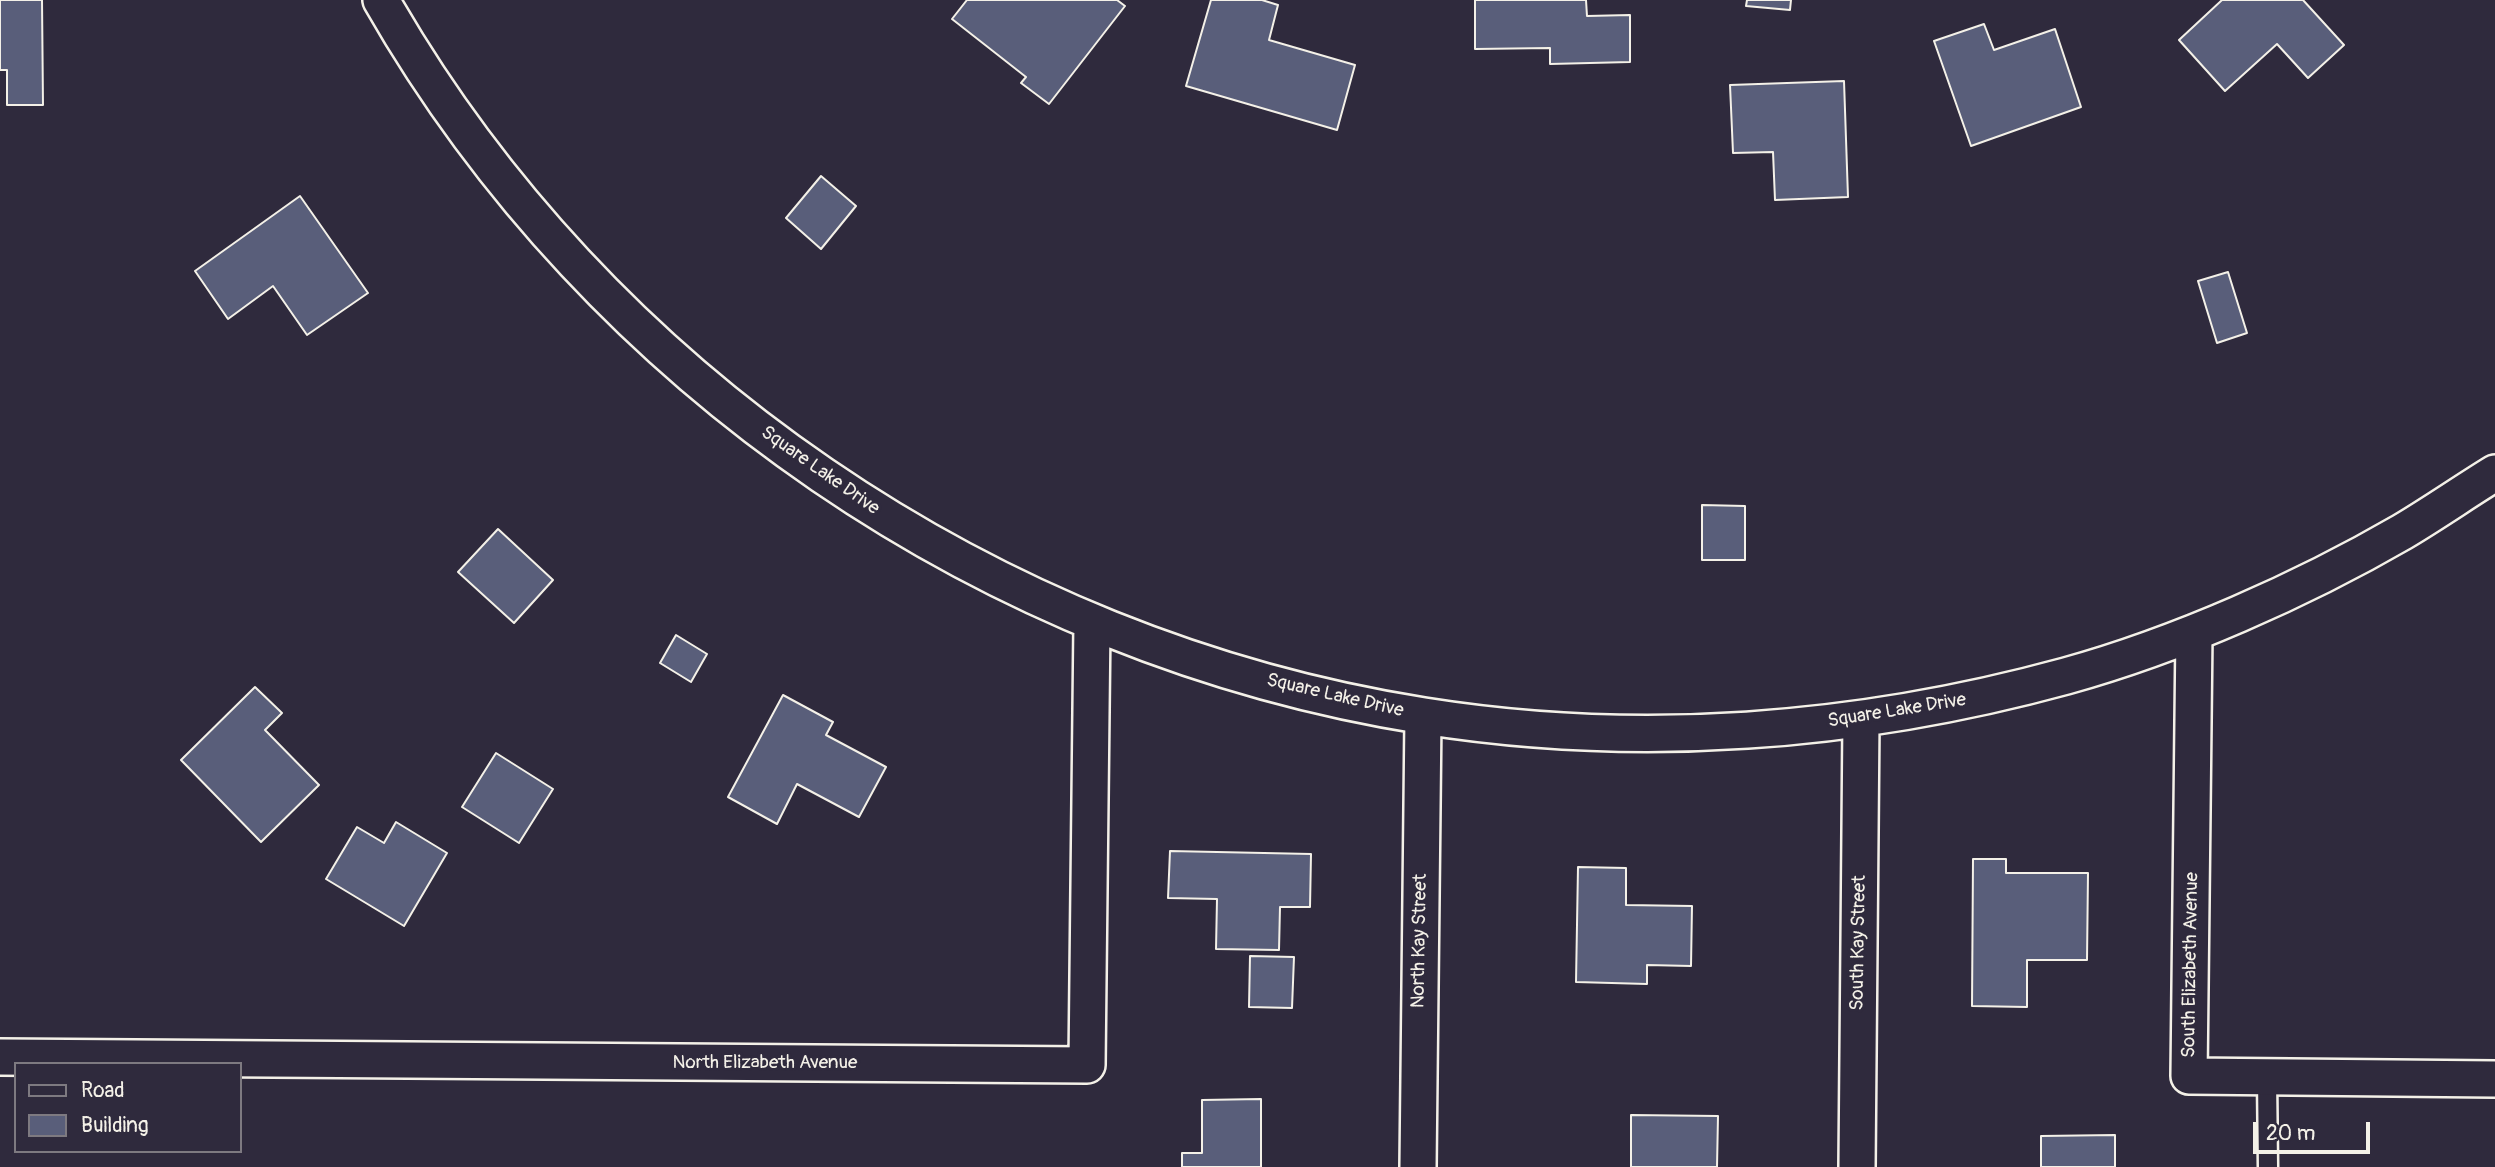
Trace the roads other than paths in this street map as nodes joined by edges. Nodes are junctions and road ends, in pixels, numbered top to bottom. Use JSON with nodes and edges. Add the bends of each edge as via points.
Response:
{"nodes":[{"id":1,"x":381,"y":0,"type":"edge"},
{"id":2,"x":2495,"y":473,"type":"edge"},
{"id":3,"x":1092,"y":622,"type":"junction"},
{"id":4,"x":2194,"y":632,"type":"junction"},
{"id":5,"x":1423,"y":716,"type":"junction"},
{"id":6,"x":1861,"y":720,"type":"junction"},
{"id":7,"x":0,"y":1057,"type":"edge"},
{"id":8,"x":2267,"y":1077,"type":"junction"},
{"id":9,"x":2495,"y":1079,"type":"edge"},
{"id":10,"x":1418,"y":1167,"type":"edge"},
{"id":11,"x":1857,"y":1167,"type":"edge"},
{"id":12,"x":2268,"y":1167,"type":"edge"}],
"edges":[{"from":1,"to":3,"type":"street","name":"Square Lake Drive","via":[[467,133],[539,223],[618,308],[704,386],[796,457],[892,521],[967,564]]},
{"from":2,"to":4,"type":"street","name":"Square Lake Drive","via":[[2326,573]]},
{"from":3,"to":5,"type":"street","name":"Square Lake Drive","via":[[1200,662],[1312,693]]},
{"from":3,"to":7,"type":"street","name":"North Elizabeth Avenue","via":[[1087,1065]]},
{"from":4,"to":6,"type":"street","name":"Square Lake Drive","via":[[2071,675],[1959,703]]},
{"from":4,"to":8,"type":"street","name":"South Elizabeth Avenue","via":[[2189,1076]]},
{"from":5,"to":6,"type":"street","name":"Square Lake Drive","via":[[1512,727],[1628,733],[1744,732]]},
{"from":5,"to":10,"type":"street","name":"North Kay Street"},
{"from":6,"to":11,"type":"street","name":"South Kay Street"},
{"from":8,"to":9,"type":"street","name":"South Elizabeth Avenue"},
{"from":8,"to":12,"type":"lane"}]}
